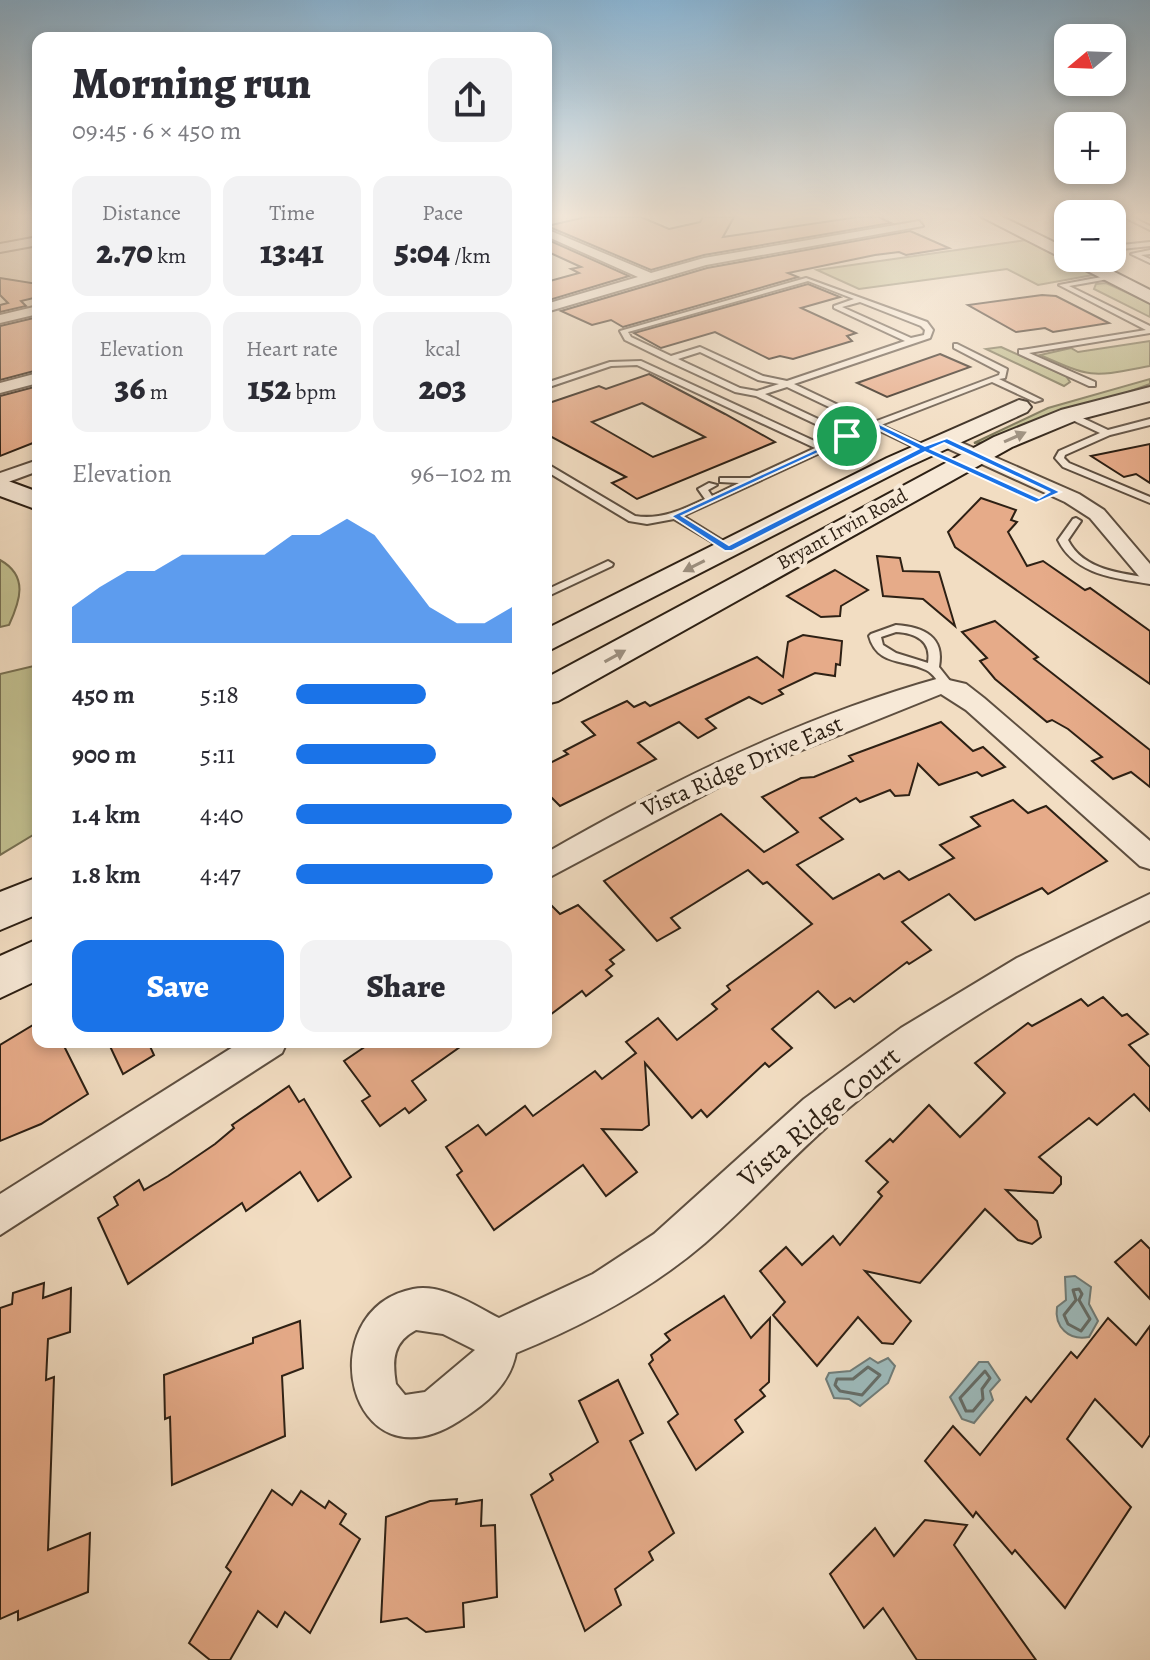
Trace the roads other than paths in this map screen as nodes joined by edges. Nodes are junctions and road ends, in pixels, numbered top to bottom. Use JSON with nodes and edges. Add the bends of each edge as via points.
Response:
{"nodes":[{"id":1,"x":591,"y":294,"type":"edge"},
{"id":2,"x":751,"y":294,"type":"edge"},
{"id":3,"x":851,"y":294,"type":"edge"},
{"id":4,"x":1081,"y":294,"type":"edge"},
{"id":5,"x":862,"y":299,"type":"junction"},
{"id":6,"x":552,"y":306,"type":"edge"},
{"id":7,"x":32,"y":311,"type":"edge"},
{"id":8,"x":0,"y":319,"type":"edge"},
{"id":9,"x":1150,"y":330,"type":"edge"},
{"id":10,"x":911,"y":341,"type":"junction"},
{"id":11,"x":957,"y":346,"type":"dead end"},
{"id":12,"x":671,"y":359,"type":"junction"},
{"id":13,"x":1150,"y":372,"type":"edge"},
{"id":14,"x":992,"y":379,"type":"junction"},
{"id":15,"x":32,"y":380,"type":"edge"},
{"id":16,"x":552,"y":384,"type":"edge"},
{"id":17,"x":788,"y":384,"type":"junction"},
{"id":18,"x":1092,"y":384,"type":"junction"},
{"id":19,"x":0,"y":388,"type":"edge"},
{"id":20,"x":758,"y":394,"type":"junction"},
{"id":21,"x":1150,"y":394,"type":"edge"},
{"id":22,"x":1038,"y":400,"type":"junction"},
{"id":23,"x":1069,"y":415,"type":"junction"},
{"id":24,"x":1150,"y":422,"type":"edge"},
{"id":25,"x":875,"y":424,"type":"junction"},
{"id":26,"x":1107,"y":433,"type":"junction"},
{"id":27,"x":847,"y":436,"type":"junction"},
{"id":28,"x":934,"y":444,"type":"junction"},
{"id":29,"x":822,"y":448,"type":"junction"},
{"id":30,"x":969,"y":460,"type":"junction"},
{"id":31,"x":32,"y":467,"type":"edge"},
{"id":32,"x":552,"y":471,"type":"edge"},
{"id":33,"x":0,"y":479,"type":"edge"},
{"id":34,"x":723,"y":480,"type":"dead end"},
{"id":35,"x":751,"y":481,"type":"junction"},
{"id":36,"x":712,"y":485,"type":"dead end"},
{"id":37,"x":0,"y":486,"type":"edge"},
{"id":38,"x":1048,"y":497,"type":"junction"},
{"id":39,"x":32,"y":499,"type":"edge"},
{"id":40,"x":710,"y":500,"type":"junction"},
{"id":41,"x":1150,"y":500,"type":"edge"},
{"id":42,"x":676,"y":516,"type":"junction"},
{"id":43,"x":1076,"y":521,"type":"junction"},
{"id":44,"x":1110,"y":534,"type":"junction"},
{"id":45,"x":729,"y":549,"type":"junction"},
{"id":46,"x":608,"y":564,"type":"dead end"},
{"id":47,"x":1150,"y":579,"type":"edge"},
{"id":48,"x":552,"y":591,"type":"edge"},
{"id":49,"x":552,"y":639,"type":"edge"},
{"id":50,"x":941,"y":677,"type":"junction"},
{"id":51,"x":552,"y":690,"type":"edge"},
{"id":52,"x":1150,"y":858,"type":"edge"},
{"id":53,"x":552,"y":863,"type":"edge"},
{"id":54,"x":32,"y":897,"type":"edge"},
{"id":55,"x":1150,"y":906,"type":"edge"},
{"id":56,"x":0,"y":912,"type":"edge"},
{"id":57,"x":32,"y":961,"type":"edge"},
{"id":58,"x":0,"y":978,"type":"edge"},
{"id":59,"x":261,"y":1048,"type":"edge"},
{"id":60,"x":0,"y":1216,"type":"edge"},
{"id":61,"x":498,"y":1340,"type":"dead end"}],
"edges":[{"from":1,"to":6,"type":"street"},
{"from":2,"to":12,"type":"lane","via":[[624,331]]},
{"from":3,"to":5,"type":"lane"},
{"from":4,"to":9,"type":"lane"},
{"from":5,"to":10,"type":"lane","via":[[924,324],[927,336]]},
{"from":5,"to":10,"type":"lane","via":[[836,307]]},
{"from":7,"to":8,"type":"street"},
{"from":9,"to":18,"type":"lane","via":[[1022,352]]},
{"from":10,"to":17,"type":"lane"},
{"from":11,"to":14,"type":"lane","via":[[1004,371]]},
{"from":12,"to":17,"type":"lane","via":[[700,349],[761,378]]},
{"from":12,"to":20,"type":"lane"},
{"from":13,"to":18,"type":"main road","name":"Bryant Irvin Road"},
{"from":14,"to":22,"type":"lane"},
{"from":14,"to":25,"type":"lane"},
{"from":15,"to":19,"type":"street"},
{"from":16,"to":29,"type":"lane","via":[[610,364],[638,363]]},
{"from":17,"to":20,"type":"lane"},
{"from":17,"to":25,"type":"lane"},
{"from":18,"to":22,"type":"main road","name":"Bryant Irvin Road"},
{"from":20,"to":27,"type":"lane"},
{"from":21,"to":23,"type":"main road","name":"Bryant Irvin Road"},
{"from":22,"to":28,"type":"main road","name":"Bryant Irvin Road"},
{"from":23,"to":26,"type":"lane"},
{"from":30,"to":23,"type":"main road","name":"Bryant Irvin Road","one_way":true},
{"from":24,"to":26,"type":"lane"},
{"from":25,"to":27,"type":"lane"},
{"from":25,"to":28,"type":"lane"},
{"from":26,"to":41,"type":"lane","via":[[1059,458]]},
{"from":27,"to":29,"type":"lane"},
{"from":28,"to":30,"type":"street"},
{"from":28,"to":45,"type":"main road","name":"Bryant Irvin Road"},
{"from":29,"to":35,"type":"lane"},
{"from":30,"to":38,"type":"street"},
{"from":51,"to":30,"type":"main road","name":"Bryant Irvin Road","one_way":true},
{"from":31,"to":33,"type":"street"},
{"from":32,"to":42,"type":"lane","via":[[632,519]]},
{"from":34,"to":35,"type":"lane"},
{"from":35,"to":40,"type":"lane"},
{"from":36,"to":40,"type":"lane","via":[[703,489]]},
{"from":37,"to":39,"type":"main road"},
{"from":38,"to":43,"type":"street"},
{"from":38,"to":44,"type":"street","via":[[1097,514]]},
{"from":40,"to":42,"type":"lane"},
{"from":42,"to":45,"type":"lane"},
{"from":43,"to":44,"type":"street"},
{"from":43,"to":47,"type":"lane","via":[[1063,540],[1073,556],[1106,572]]},
{"from":44,"to":47,"type":"street"},
{"from":45,"to":49,"type":"main road","name":"Bryant Irvin Road","one_way":true},
{"from":46,"to":48,"type":"lane"},
{"from":50,"to":50,"type":"lane","via":[[932,642],[917,630],[886,629],[875,636],[878,647],[892,656]]},
{"from":50,"to":52,"type":"street"},
{"from":50,"to":53,"type":"street","name":"Vista Ridge Drive East","via":[[907,697],[754,755],[618,823]]},
{"from":54,"to":56,"type":"main road"},
{"from":55,"to":61,"type":"street","name":"Vista Ridge Court","via":[[999,983],[912,1038],[836,1096],[671,1246],[570,1311]]},
{"from":57,"to":58,"type":"main road"},
{"from":59,"to":60,"type":"street"}]}
